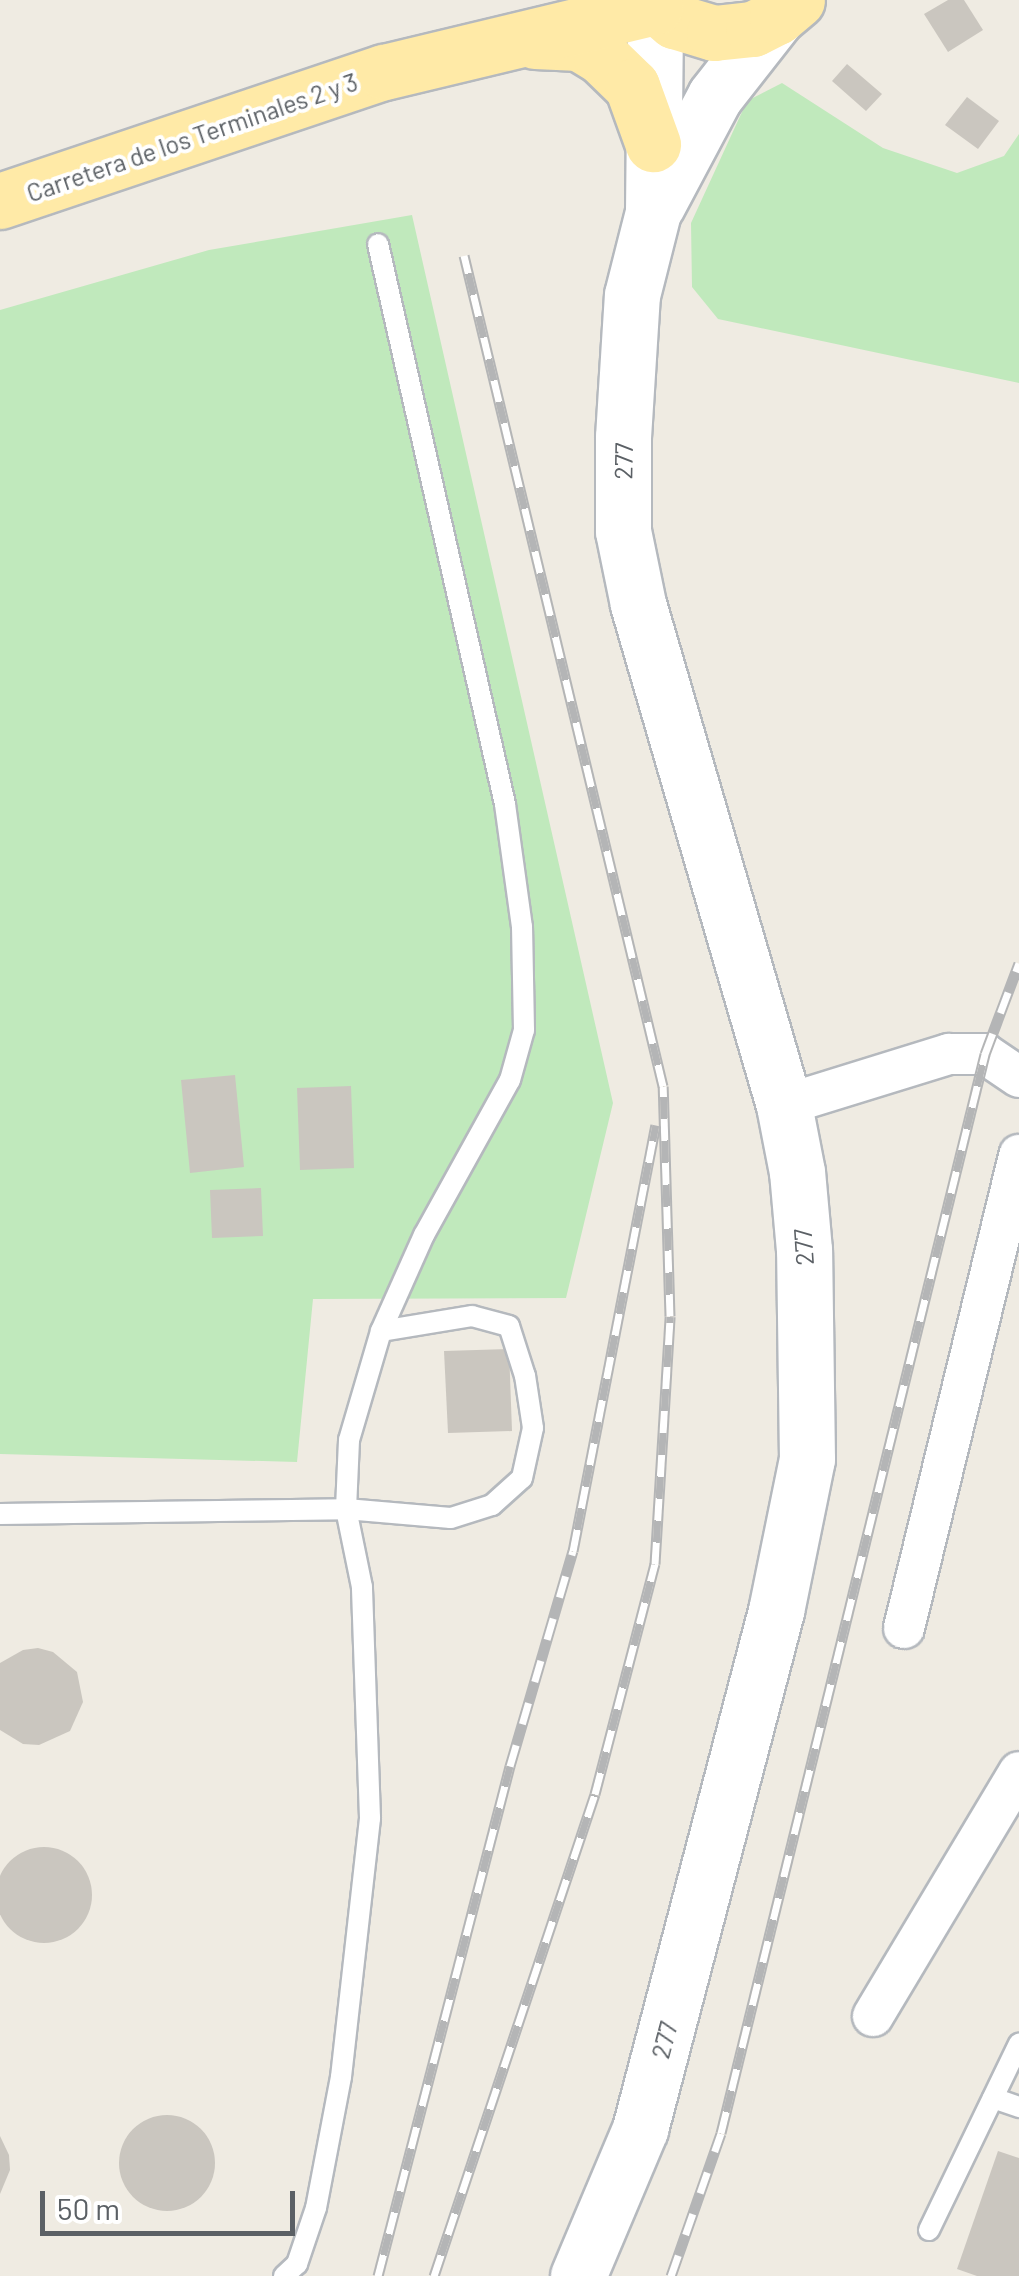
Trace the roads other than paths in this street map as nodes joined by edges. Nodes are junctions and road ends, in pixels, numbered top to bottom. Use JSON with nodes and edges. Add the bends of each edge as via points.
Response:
{"nodes":[{"id":1,"x":652,"y":4,"type":"edge"},
{"id":2,"x":787,"y":9,"type":"edge"},
{"id":3,"x":517,"y":21,"type":"edge"},
{"id":4,"x":652,"y":144,"type":"junction"},
{"id":5,"x":0,"y":201,"type":"edge"},
{"id":6,"x":653,"y":212,"type":"junction"},
{"id":7,"x":378,"y":244,"type":"dead end"},
{"id":8,"x":1019,"y":1077,"type":"edge"},
{"id":9,"x":784,"y":1106,"type":"junction"},
{"id":10,"x":1019,"y":1155,"type":"edge"},
{"id":11,"x":381,"y":1331,"type":"junction"},
{"id":12,"x":346,"y":1509,"type":"junction"},
{"id":13,"x":0,"y":1514,"type":"edge"},
{"id":14,"x":904,"y":1628,"type":"dead end"},
{"id":15,"x":1019,"y":1772,"type":"edge"},
{"id":16,"x":873,"y":2016,"type":"dead end"},
{"id":17,"x":1019,"y":2044,"type":"edge"},
{"id":18,"x":993,"y":2098,"type":"junction"},
{"id":19,"x":1019,"y":2107,"type":"edge"},
{"id":20,"x":929,"y":2230,"type":"dead end"},
{"id":21,"x":284,"y":2276,"type":"edge"},
{"id":22,"x":578,"y":2276,"type":"edge"}],
"edges":[{"from":1,"to":2,"type":"main road","via":[[714,34],[753,29]]},
{"from":1,"to":3,"type":"main road","name":"Carretera de los Terminales 2 y 3"},
{"from":1,"to":4,"type":"street","name":"277"},
{"from":2,"to":6,"type":"street","name":"277","via":[[715,96]]},
{"from":3,"to":4,"type":"main road","via":[[601,56],[632,86]]},
{"from":3,"to":5,"type":"main road","name":"Carretera de los Terminales 2 y 3"},
{"from":4,"to":6,"type":"street","name":"277"},
{"from":6,"to":9,"type":"street","name":"277","via":[[632,296],[623,530],[638,604]]},
{"from":7,"to":11,"type":"lane","via":[[505,804],[522,927],[524,1030],[510,1080],[424,1234]]},
{"from":8,"to":9,"type":"street","via":[[985,1054],[949,1054]]},
{"from":9,"to":22,"type":"street","name":"277","via":[[804,1250],[808,1458],[776,1611],[640,2129]]},
{"from":10,"to":14,"type":"street"},
{"from":11,"to":12,"type":"lane","via":[[349,1440]]},
{"from":11,"to":12,"type":"lane","via":[[472,1316],[509,1326],[533,1428],[522,1478],[492,1505],[451,1518]]},
{"from":12,"to":13,"type":"lane"},
{"from":12,"to":21,"type":"lane","via":[[362,1586],[370,1818],[342,2076],[316,2208],[297,2264]]},
{"from":15,"to":16,"type":"street"},
{"from":17,"to":18,"type":"lane"},
{"from":18,"to":19,"type":"lane"},
{"from":18,"to":20,"type":"lane"}]}
